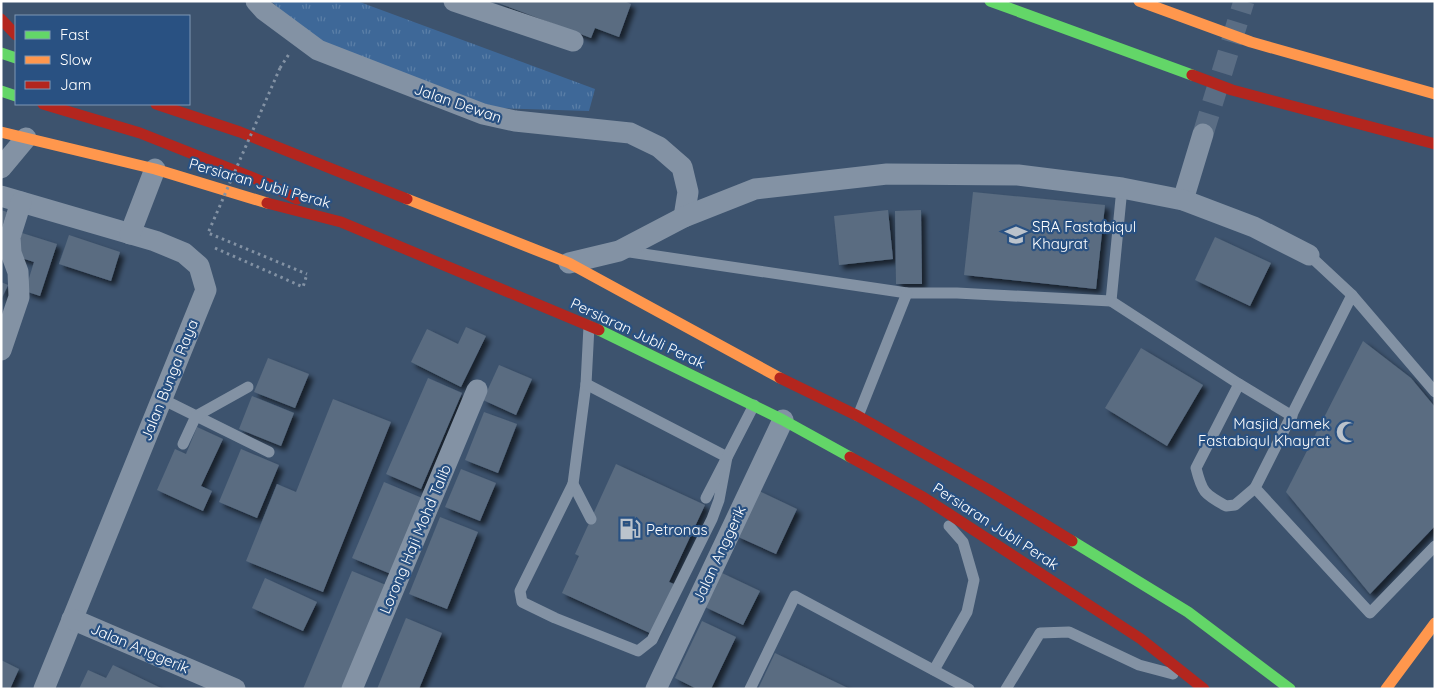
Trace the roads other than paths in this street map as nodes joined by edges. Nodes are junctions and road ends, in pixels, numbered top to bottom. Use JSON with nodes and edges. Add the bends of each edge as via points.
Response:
{"nodes":[{"id":1,"x":256,"y":1,"type":"edge"},
{"id":2,"x":454,"y":1,"type":"edge"},
{"id":3,"x":990,"y":1,"type":"edge"},
{"id":4,"x":1139,"y":1,"type":"edge"},
{"id":5,"x":1,"y":19,"type":"edge"},
{"id":6,"x":15,"y":33,"type":"edge"},
{"id":7,"x":573,"y":41,"type":"dead end"},
{"id":8,"x":1,"y":54,"type":"edge"},
{"id":9,"x":15,"y":58,"type":"edge"},
{"id":10,"x":1,"y":91,"type":"edge"},
{"id":11,"x":1435,"y":94,"type":"edge"},
{"id":12,"x":15,"y":96,"type":"edge"},
{"id":13,"x":46,"y":105,"type":"edge"},
{"id":14,"x":159,"y":105,"type":"edge"},
{"id":15,"x":1,"y":132,"type":"edge"},
{"id":16,"x":1203,"y":134,"type":"tunnel mouth"},
{"id":17,"x":26,"y":138,"type":"junction"},
{"id":18,"x":1435,"y":144,"type":"edge"},
{"id":19,"x":1,"y":168,"type":"edge"},
{"id":20,"x":155,"y":169,"type":"junction"},
{"id":21,"x":1122,"y":188,"type":"junction"},
{"id":22,"x":11,"y":199,"type":"edge"},
{"id":23,"x":1184,"y":200,"type":"junction"},
{"id":24,"x":684,"y":217,"type":"junction"},
{"id":25,"x":340,"y":222,"type":"junction"},
{"id":26,"x":130,"y":234,"type":"junction"},
{"id":27,"x":618,"y":251,"type":"junction"},
{"id":28,"x":1309,"y":256,"type":"joint"},
{"id":29,"x":569,"y":263,"type":"junction"},
{"id":30,"x":907,"y":293,"type":"junction"},
{"id":31,"x":1352,"y":295,"type":"junction"},
{"id":32,"x":1111,"y":301,"type":"junction"},
{"id":33,"x":589,"y":325,"type":"junction"},
{"id":34,"x":1,"y":350,"type":"edge"},
{"id":35,"x":586,"y":384,"type":"junction"},
{"id":36,"x":1239,"y":384,"type":"junction"},
{"id":37,"x":248,"y":387,"type":"dead end"},
{"id":38,"x":477,"y":390,"type":"dead end"},
{"id":39,"x":1435,"y":392,"type":"edge"},
{"id":40,"x":162,"y":399,"type":"junction"},
{"id":41,"x":754,"y":405,"type":"junction"},
{"id":42,"x":196,"y":416,"type":"junction"},
{"id":43,"x":858,"y":416,"type":"junction"},
{"id":44,"x":1292,"y":416,"type":"junction"},
{"id":45,"x":783,"y":420,"type":"junction"},
{"id":46,"x":183,"y":444,"type":"dead end"},
{"id":47,"x":269,"y":452,"type":"dead end"},
{"id":48,"x":727,"y":458,"type":"junction"},
{"id":49,"x":573,"y":484,"type":"junction"},
{"id":50,"x":1255,"y":488,"type":"junction"},
{"id":51,"x":923,"y":497,"type":"junction"},
{"id":52,"x":706,"y":498,"type":"dead end"},
{"id":53,"x":591,"y":520,"type":"dead end"},
{"id":54,"x":1435,"y":546,"type":"edge"},
{"id":55,"x":72,"y":619,"type":"junction"},
{"id":56,"x":1435,"y":623,"type":"edge"},
{"id":57,"x":934,"y":670,"type":"junction"},
{"id":58,"x":1191,"y":679,"type":"junction"},
{"id":59,"x":44,"y":689,"type":"edge"},
{"id":60,"x":235,"y":689,"type":"edge"},
{"id":61,"x":352,"y":689,"type":"edge"},
{"id":62,"x":656,"y":689,"type":"edge"},
{"id":63,"x":750,"y":689,"type":"edge"},
{"id":64,"x":969,"y":689,"type":"edge"},
{"id":65,"x":1006,"y":689,"type":"edge"},
{"id":66,"x":1204,"y":689,"type":"edge"},
{"id":67,"x":1290,"y":689,"type":"edge"},
{"id":68,"x":1386,"y":689,"type":"edge"}],
"edges":[{"from":1,"to":24,"type":"street","name":"Jalan Dewan","via":[[318,50],[483,114],[514,121],[630,133],[659,147],[682,167],[688,192]]},
{"from":2,"to":7,"type":"street"},
{"from":3,"to":18,"type":"main road","via":[[1232,90]]},
{"from":4,"to":11,"type":"main road","via":[[1251,42]]},
{"from":5,"to":6,"type":"main road"},
{"from":8,"to":9,"type":"main road"},
{"from":10,"to":12,"type":"main road"},
{"from":13,"to":25,"type":"main road","via":[[140,133],[266,183]]},
{"from":14,"to":29,"type":"main road","name":"Persiaran Jubli Perak","via":[[240,132]]},
{"from":15,"to":17,"type":"main road","name":"Persiaran Jubli Perak"},
{"from":16,"to":23,"type":"street"},
{"from":17,"to":19,"type":"street"},
{"from":17,"to":20,"type":"main road","name":"Persiaran Jubli Perak"},
{"from":20,"to":25,"type":"main road","name":"Persiaran Jubli Perak"},
{"from":20,"to":26,"type":"street"},
{"from":21,"to":23,"type":"street"},
{"from":21,"to":24,"type":"street","via":[[1018,175],[887,174],[755,189]]},
{"from":21,"to":32,"type":"lane"},
{"from":22,"to":26,"type":"street","name":"Jalan Bunga Raya"},
{"from":22,"to":34,"type":"street","via":[[11,253],[18,272],[19,297]]},
{"from":23,"to":28,"type":"street","via":[[1254,227]]},
{"from":24,"to":27,"type":"street"},
{"from":25,"to":33,"type":"main road","name":"Persiaran Jubli Perak"},
{"from":26,"to":40,"type":"street","name":"Jalan Bunga Raya","via":[[184,253],[199,266],[206,290]]},
{"from":27,"to":29,"type":"street"},
{"from":27,"to":30,"type":"lane"},
{"from":28,"to":31,"type":"lane"},
{"from":29,"to":43,"type":"main road","name":"Persiaran Jubli Perak","via":[[784,381]]},
{"from":30,"to":32,"type":"lane"},
{"from":30,"to":43,"type":"lane"},
{"from":31,"to":39,"type":"lane"},
{"from":31,"to":44,"type":"lane"},
{"from":32,"to":36,"type":"lane"},
{"from":33,"to":35,"type":"lane"},
{"from":33,"to":41,"type":"main road","name":"Persiaran Jubli Perak"},
{"from":35,"to":48,"type":"lane"},
{"from":35,"to":49,"type":"lane"},
{"from":36,"to":44,"type":"lane"},
{"from":36,"to":50,"type":"lane","via":[[1196,468],[1201,488],[1226,506],[1235,505]]},
{"from":37,"to":42,"type":"lane"},
{"from":38,"to":61,"type":"street","name":"Lorong Haji Mohd Talib"},
{"from":40,"to":42,"type":"lane"},
{"from":40,"to":55,"type":"street","name":"Jalan Bunga Raya"},
{"from":41,"to":45,"type":"main road","name":"Persiaran Jubli Perak"},
{"from":41,"to":48,"type":"lane"},
{"from":42,"to":46,"type":"lane"},
{"from":42,"to":47,"type":"lane"},
{"from":43,"to":67,"type":"main road","name":"Persiaran Jubli Perak","via":[[989,490],[1188,612]]},
{"from":44,"to":50,"type":"lane"},
{"from":45,"to":51,"type":"main road","name":"Persiaran Jubli Perak"},
{"from":45,"to":62,"type":"street","name":"Jalan Anggerik"},
{"from":48,"to":49,"type":"lane","via":[[712,519],[669,610],[652,640],[638,651],[539,611],[520,598],[520,591]]},
{"from":48,"to":52,"type":"lane"},
{"from":49,"to":53,"type":"lane"},
{"from":50,"to":54,"type":"lane","via":[[1370,613]]},
{"from":51,"to":57,"type":"lane","via":[[963,542],[974,580],[967,612]]},
{"from":51,"to":58,"type":"main road","name":"Persiaran Jubli Perak","via":[[1141,639]]},
{"from":55,"to":59,"type":"street","name":"Jalan Bunga Raya"},
{"from":55,"to":60,"type":"street","name":"Jalan Anggerik"},
{"from":56,"to":68,"type":"main road"},
{"from":57,"to":63,"type":"lane","via":[[795,596]]},
{"from":57,"to":64,"type":"lane"},
{"from":58,"to":65,"type":"lane","via":[[1140,665],[1068,632],[1040,632]]},
{"from":58,"to":66,"type":"main road","name":"Persiaran Jubli Perak"}]}
